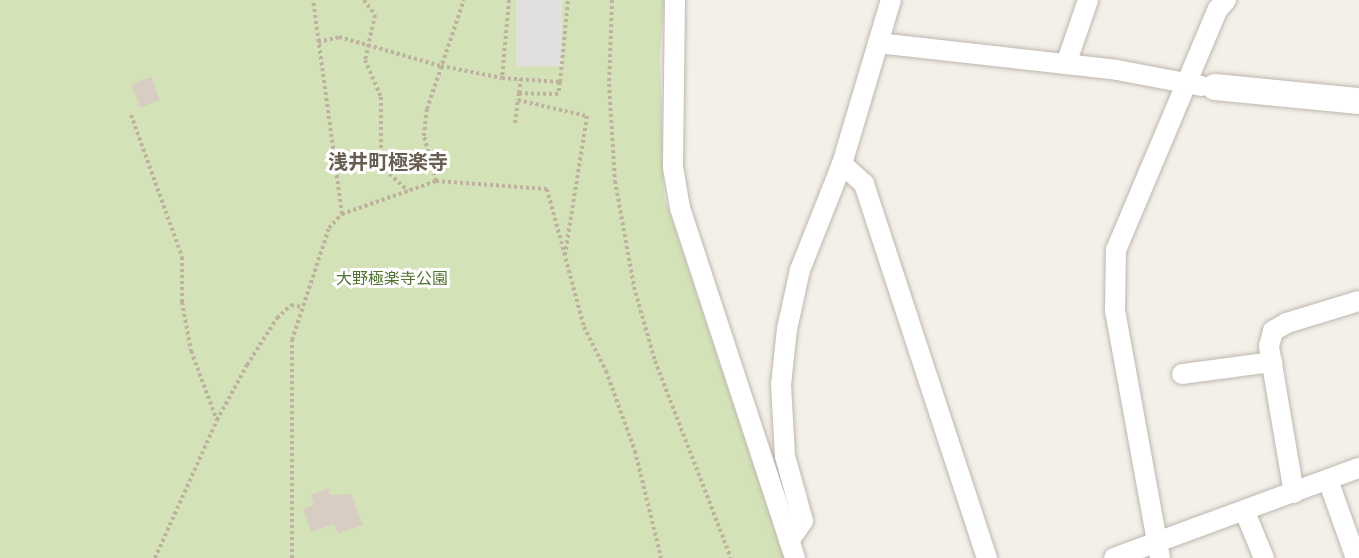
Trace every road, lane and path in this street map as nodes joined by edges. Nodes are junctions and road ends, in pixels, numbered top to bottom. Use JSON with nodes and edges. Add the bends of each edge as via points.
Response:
{"nodes":[{"id":1,"x":313,"y":0,"type":"edge"},
{"id":2,"x":364,"y":0,"type":"edge"},
{"id":3,"x":464,"y":0,"type":"edge"},
{"id":4,"x":509,"y":0,"type":"edge"},
{"id":5,"x":568,"y":0,"type":"edge"},
{"id":6,"x":612,"y":0,"type":"edge"},
{"id":7,"x":675,"y":0,"type":"edge"},
{"id":8,"x":891,"y":0,"type":"edge"},
{"id":9,"x":1088,"y":0,"type":"edge"},
{"id":10,"x":1226,"y":0,"type":"edge"},
{"id":11,"x":318,"y":42,"type":"junction"},
{"id":12,"x":878,"y":43,"type":"junction"},
{"id":13,"x":367,"y":44,"type":"junction"},
{"id":14,"x":1066,"y":64,"type":"junction"},
{"id":15,"x":441,"y":66,"type":"junction"},
{"id":16,"x":502,"y":78,"type":"junction"},
{"id":17,"x":521,"y":79,"type":"junction"},
{"id":18,"x":560,"y":82,"type":"junction"},
{"id":19,"x":1189,"y":85,"type":"junction"},
{"id":20,"x":1215,"y":87,"type":"joint"},
{"id":21,"x":519,"y":93,"type":"junction"},
{"id":22,"x":518,"y":100,"type":"junction"},
{"id":23,"x":1359,"y":101,"type":"edge"},
{"id":24,"x":131,"y":115,"type":"dead end"},
{"id":25,"x":515,"y":123,"type":"dead end"},
{"id":26,"x":842,"y":164,"type":"junction"},
{"id":27,"x":436,"y":181,"type":"junction"},
{"id":28,"x":408,"y":191,"type":"junction"},
{"id":29,"x":342,"y":214,"type":"junction"},
{"id":30,"x":564,"y":259,"type":"junction"},
{"id":31,"x":1359,"y":301,"type":"edge"},
{"id":32,"x":303,"y":307,"type":"junction"},
{"id":33,"x":1272,"y":362,"type":"junction"},
{"id":34,"x":1182,"y":374,"type":"dead end"},
{"id":35,"x":217,"y":420,"type":"junction"},
{"id":36,"x":1359,"y":468,"type":"edge"},
{"id":37,"x":1328,"y":480,"type":"junction"},
{"id":38,"x":1294,"y":493,"type":"junction"},
{"id":39,"x":1245,"y":512,"type":"junction"},
{"id":40,"x":792,"y":549,"type":"edge"},
{"id":41,"x":1158,"y":551,"type":"edge"},
{"id":42,"x":155,"y":558,"type":"edge"},
{"id":43,"x":292,"y":558,"type":"edge"},
{"id":44,"x":660,"y":558,"type":"edge"},
{"id":45,"x":731,"y":558,"type":"edge"},
{"id":46,"x":987,"y":558,"type":"edge"},
{"id":47,"x":1114,"y":558,"type":"edge"},
{"id":48,"x":1263,"y":558,"type":"edge"},
{"id":49,"x":1356,"y":558,"type":"edge"}],
"edges":[{"from":1,"to":11,"type":"path"},
{"from":2,"to":13,"type":"path","via":[[375,15]]},
{"from":3,"to":15,"type":"path"},
{"from":4,"to":16,"type":"path"},
{"from":5,"to":18,"type":"path"},
{"from":6,"to":45,"type":"path","via":[[609,84],[615,181],[634,287],[655,361]]},
{"from":7,"to":40,"type":"street","via":[[673,167],[680,208]]},
{"from":8,"to":12,"type":"street"},
{"from":9,"to":14,"type":"street"},
{"from":10,"to":19,"type":"street","via":[[1218,9]]},
{"from":11,"to":13,"type":"path","via":[[339,37]]},
{"from":11,"to":29,"type":"path"},
{"from":12,"to":14,"type":"street"},
{"from":12,"to":26,"type":"street"},
{"from":13,"to":15,"type":"path"},
{"from":13,"to":28,"type":"path","via":[[368,73],[381,97],[381,154],[385,170]]},
{"from":14,"to":19,"type":"street"},
{"from":15,"to":16,"type":"path"},
{"from":15,"to":27,"type":"path","via":[[424,136]]},
{"from":16,"to":17,"type":"path"},
{"from":17,"to":18,"type":"path"},
{"from":17,"to":21,"type":"path"},
{"from":18,"to":21,"type":"path","via":[[558,94]]},
{"from":19,"to":20,"type":"street"},
{"from":19,"to":41,"type":"street","via":[[1116,250],[1115,311]]},
{"from":20,"to":23,"type":"street"},
{"from":21,"to":22,"type":"path"},
{"from":22,"to":25,"type":"path"},
{"from":22,"to":30,"type":"path","via":[[587,116]]},
{"from":24,"to":35,"type":"path","via":[[182,257],[182,302],[191,351]]},
{"from":26,"to":40,"type":"street","via":[[803,259],[787,329],[781,385],[785,456],[803,521]]},
{"from":26,"to":46,"type":"street","via":[[864,184]]},
{"from":27,"to":28,"type":"path"},
{"from":27,"to":30,"type":"path","via":[[547,189]]},
{"from":28,"to":29,"type":"path"},
{"from":29,"to":32,"type":"path","via":[[329,228]]},
{"from":30,"to":44,"type":"path","via":[[584,327],[606,371],[635,451]]},
{"from":31,"to":33,"type":"street","via":[[1273,331]]},
{"from":32,"to":35,"type":"path","via":[[291,305],[277,318]]},
{"from":32,"to":43,"type":"path","via":[[292,340],[289,386]]},
{"from":33,"to":34,"type":"street"},
{"from":33,"to":38,"type":"street"},
{"from":35,"to":42,"type":"path"},
{"from":36,"to":37,"type":"street"},
{"from":37,"to":38,"type":"street"},
{"from":37,"to":49,"type":"street"},
{"from":38,"to":39,"type":"street"},
{"from":39,"to":41,"type":"street"},
{"from":39,"to":48,"type":"street"},
{"from":41,"to":47,"type":"street"}]}
